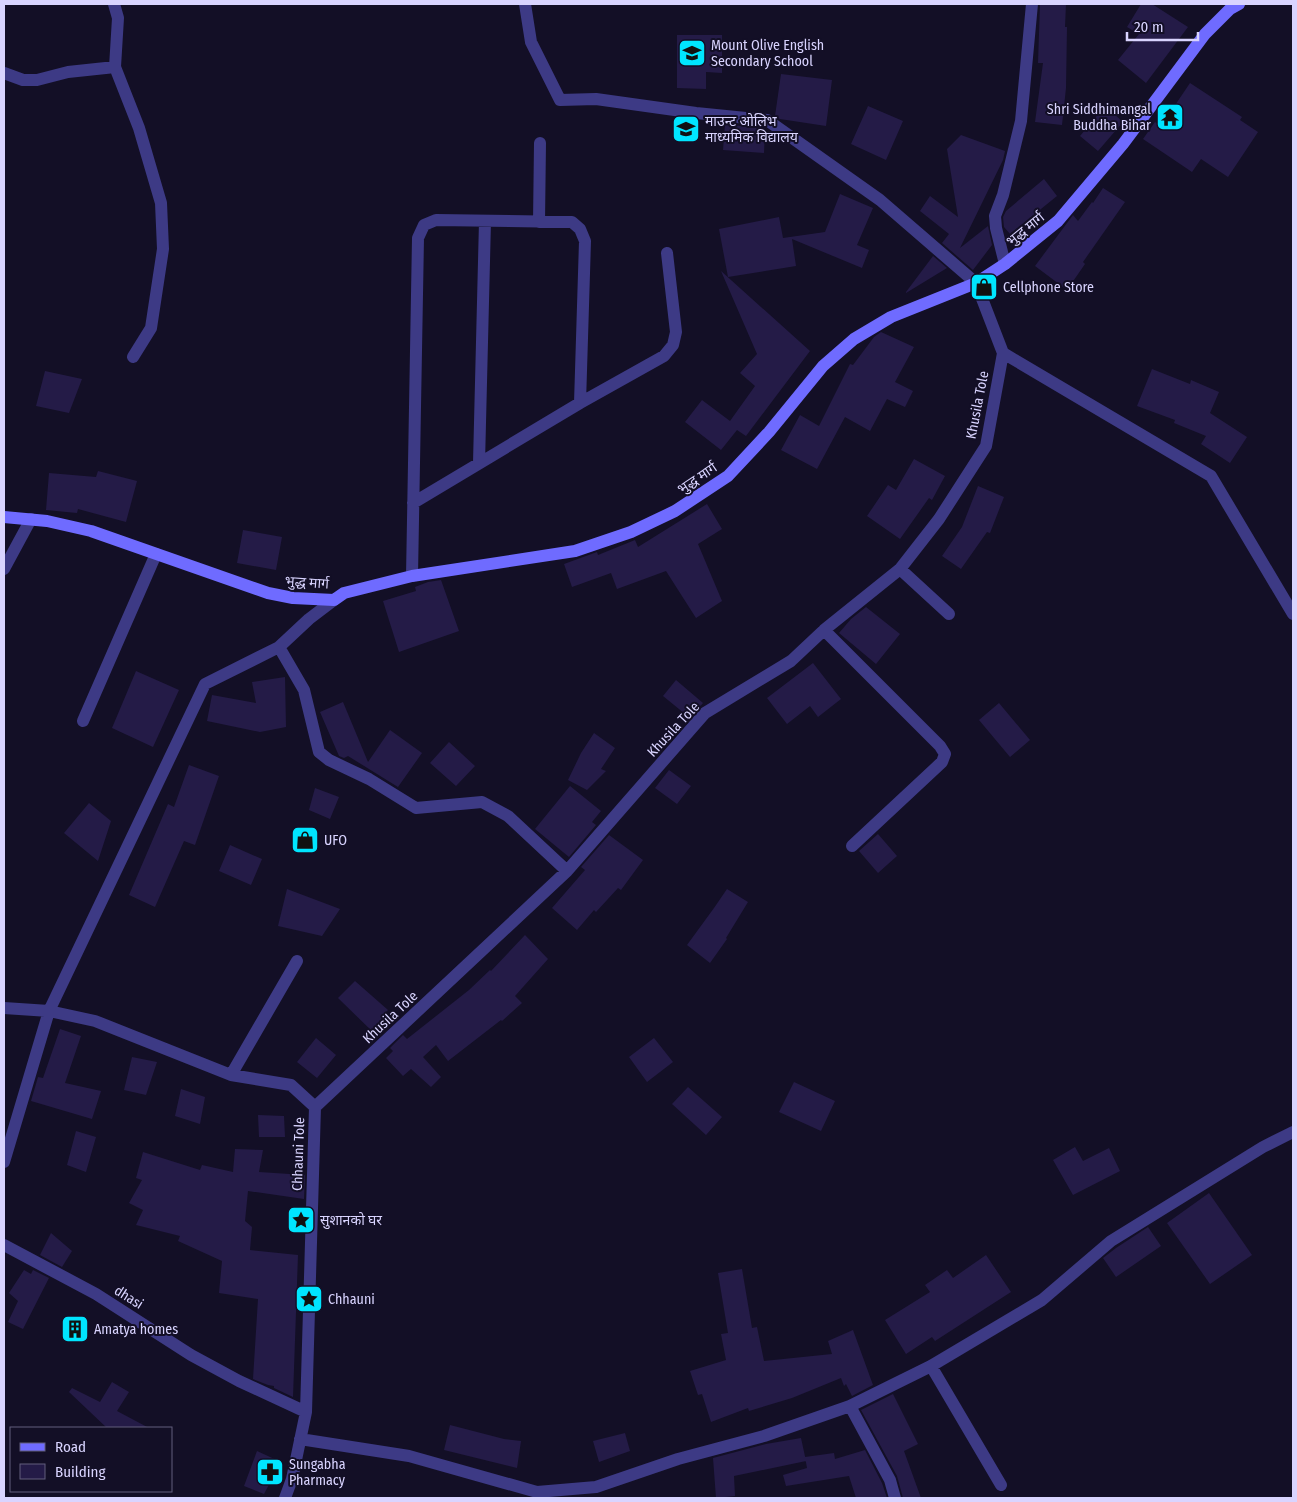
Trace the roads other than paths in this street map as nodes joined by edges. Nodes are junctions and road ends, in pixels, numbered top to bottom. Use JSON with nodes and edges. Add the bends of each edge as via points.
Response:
{"nodes":[{"id":1,"x":114,"y":4,"type":"edge"},
{"id":2,"x":525,"y":4,"type":"edge"},
{"id":3,"x":1032,"y":4,"type":"edge"},
{"id":4,"x":1239,"y":4,"type":"edge"},
{"id":5,"x":115,"y":67,"type":"junction"},
{"id":6,"x":4,"y":74,"type":"edge"},
{"id":7,"x":540,"y":143,"type":"dead end"},
{"id":8,"x":484,"y":221,"type":"junction"},
{"id":9,"x":539,"y":222,"type":"junction"},
{"id":10,"x":668,"y":254,"type":"dead end"},
{"id":11,"x":1005,"y":264,"type":"junction"},
{"id":12,"x":976,"y":283,"type":"junction"},
{"id":13,"x":1003,"y":353,"type":"junction"},
{"id":14,"x":134,"y":357,"type":"dead end"},
{"id":15,"x":580,"y":403,"type":"junction"},
{"id":16,"x":479,"y":463,"type":"junction"},
{"id":17,"x":413,"y":503,"type":"junction"},
{"id":18,"x":4,"y":518,"type":"edge"},
{"id":19,"x":31,"y":519,"type":"junction"},
{"id":20,"x":156,"y":554,"type":"junction"},
{"id":21,"x":900,"y":569,"type":"junction"},
{"id":22,"x":4,"y":570,"type":"edge"},
{"id":23,"x":412,"y":576,"type":"junction"},
{"id":24,"x":334,"y":600,"type":"junction"},
{"id":25,"x":949,"y":614,"type":"dead end"},
{"id":26,"x":1293,"y":614,"type":"edge"},
{"id":27,"x":824,"y":630,"type":"junction"},
{"id":28,"x":279,"y":647,"type":"junction"},
{"id":29,"x":83,"y":721,"type":"dead end"},
{"id":30,"x":852,"y":846,"type":"dead end"},
{"id":31,"x":567,"y":871,"type":"junction"},
{"id":32,"x":297,"y":961,"type":"dead end"},
{"id":33,"x":4,"y":1008,"type":"edge"},
{"id":34,"x":49,"y":1012,"type":"junction"},
{"id":35,"x":231,"y":1075,"type":"junction"},
{"id":36,"x":315,"y":1107,"type":"junction"},
{"id":37,"x":1293,"y":1132,"type":"edge"},
{"id":38,"x":4,"y":1162,"type":"edge"},
{"id":39,"x":4,"y":1245,"type":"edge"},
{"id":40,"x":931,"y":1366,"type":"junction"},
{"id":41,"x":850,"y":1406,"type":"junction"},
{"id":42,"x":306,"y":1412,"type":"junction"},
{"id":43,"x":300,"y":1439,"type":"junction"},
{"id":44,"x":1001,"y":1485,"type":"dead end"},
{"id":45,"x":285,"y":1498,"type":"edge"},
{"id":46,"x":895,"y":1498,"type":"edge"}],
"edges":[{"from":1,"to":5,"type":"street","via":[[118,18]]},
{"from":2,"to":12,"type":"street","via":[[531,42],[560,100],[596,99],[767,120],[880,200]]},
{"from":3,"to":11,"type":"street","via":[[1021,121],[995,216]]},
{"from":4,"to":11,"type":"street","name":"भुद्ध मार्ग","via":[[1205,34],[1123,144],[1058,221]]},
{"from":5,"to":6,"type":"street","via":[[68,72],[37,80],[23,80]]},
{"from":5,"to":14,"type":"street","via":[[139,128],[160,203],[163,249],[151,328]]},
{"from":7,"to":9,"type":"street"},
{"from":8,"to":9,"type":"street"},
{"from":8,"to":16,"type":"street"},
{"from":8,"to":17,"type":"street","via":[[436,220],[424,225],[418,238]]},
{"from":9,"to":15,"type":"street","via":[[572,222],[580,229],[585,241]]},
{"from":10,"to":15,"type":"street","via":[[676,332],[673,345],[664,356]]},
{"from":11,"to":12,"type":"street","name":"भुद्ध मार्ग"},
{"from":12,"to":13,"type":"street"},
{"from":12,"to":23,"type":"street","name":"भुद्ध मार्ग","via":[[891,317],[854,339],[823,366],[728,476],[675,512],[632,532],[575,551]]},
{"from":13,"to":21,"type":"street","name":"Khusila Tole","via":[[986,446],[939,519]]},
{"from":13,"to":26,"type":"street","via":[[1211,476]]},
{"from":15,"to":16,"type":"street"},
{"from":16,"to":17,"type":"street"},
{"from":17,"to":23,"type":"street"},
{"from":18,"to":19,"type":"street","name":"भुद्ध मार्ग"},
{"from":19,"to":20,"type":"street","name":"भुद्ध मार्ग","via":[[91,531]]},
{"from":19,"to":22,"type":"street"},
{"from":20,"to":24,"type":"street","name":"भुद्ध मार्ग","via":[[268,593]]},
{"from":20,"to":29,"type":"street"},
{"from":21,"to":25,"type":"street"},
{"from":21,"to":27,"type":"street","name":"Khusila Tole"},
{"from":23,"to":24,"type":"street","name":"भुद्ध मार्ग","via":[[344,593]]},
{"from":24,"to":28,"type":"street"},
{"from":27,"to":30,"type":"street","via":[[945,754],[942,762]]},
{"from":27,"to":31,"type":"street","name":"Khusila Tole","via":[[791,662],[705,714]]},
{"from":28,"to":31,"type":"street","via":[[304,690],[319,752],[329,760],[369,779],[416,808],[482,802],[508,816]]},
{"from":28,"to":34,"type":"street","via":[[205,684]]},
{"from":31,"to":36,"type":"street","name":"Khusila Tole"},
{"from":32,"to":35,"type":"street"},
{"from":33,"to":34,"type":"street"},
{"from":34,"to":35,"type":"street","via":[[95,1021]]},
{"from":34,"to":38,"type":"street"},
{"from":35,"to":36,"type":"street","via":[[292,1085]]},
{"from":36,"to":42,"type":"street","name":"Chhauni Tole"},
{"from":37,"to":40,"type":"street","via":[[1263,1147],[1111,1241],[1042,1300]]},
{"from":39,"to":42,"type":"street","name":"dhasi","via":[[96,1294],[188,1352]]},
{"from":40,"to":41,"type":"street"},
{"from":40,"to":44,"type":"street"},
{"from":41,"to":43,"type":"street","via":[[596,1487],[537,1492],[409,1456]]},
{"from":41,"to":46,"type":"street","via":[[890,1480]]},
{"from":42,"to":43,"type":"street","name":"Chhauni Tole"},
{"from":43,"to":45,"type":"street","name":"Chhauni Tole"}]}
